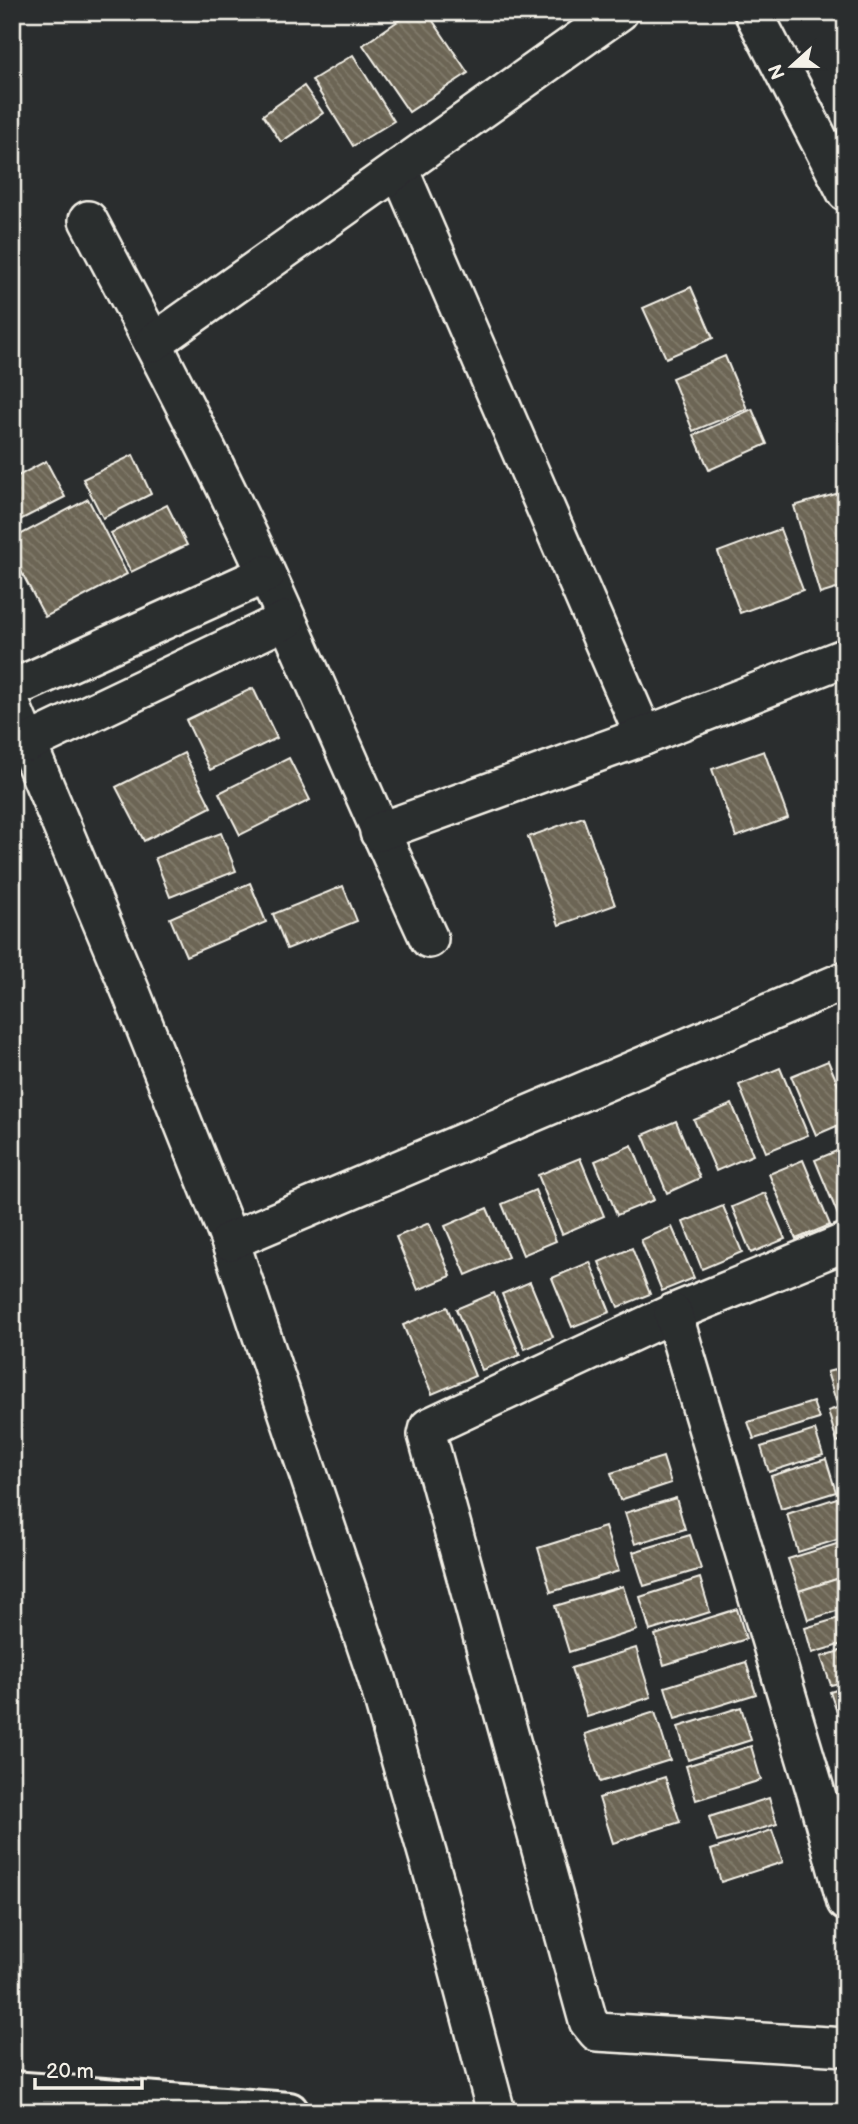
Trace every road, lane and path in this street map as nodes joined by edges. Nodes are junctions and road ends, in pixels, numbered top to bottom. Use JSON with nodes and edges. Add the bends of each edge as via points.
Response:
{"nodes":[{"id":1,"x":619,"y":12,"type":"edge"},
{"id":2,"x":753,"y":12,"type":"edge"},
{"id":3,"x":399,"y":169,"type":"junction"},
{"id":4,"x":846,"y":192,"type":"edge"},
{"id":5,"x":88,"y":220,"type":"dead end"},
{"id":6,"x":153,"y":343,"type":"junction"},
{"id":7,"x":266,"y":574,"type":"junction"},
{"id":8,"x":286,"y":620,"type":"junction"},
{"id":9,"x":846,"y":657,"type":"edge"},
{"id":10,"x":12,"y":689,"type":"edge"},
{"id":11,"x":12,"y":707,"type":"edge"},
{"id":12,"x":644,"y":736,"type":"junction"},
{"id":13,"x":28,"y":743,"type":"junction"},
{"id":14,"x":379,"y":832,"type":"junction"},
{"id":15,"x":429,"y":939,"type":"dead end"},
{"id":16,"x":846,"y":980,"type":"edge"},
{"id":17,"x":230,"y":1241,"type":"junction"},
{"id":18,"x":846,"y":1242,"type":"edge"},
{"id":19,"x":674,"y":1312,"type":"junction"},
{"id":20,"x":832,"y":1804,"type":"edge"},
{"id":21,"x":846,"y":1902,"type":"edge"},
{"id":22,"x":846,"y":2047,"type":"edge"},
{"id":23,"x":12,"y":2091,"type":"edge"},
{"id":24,"x":289,"y":2112,"type":"edge"},
{"id":25,"x":496,"y":2112,"type":"edge"}],
"edges":[{"from":1,"to":3,"type":"street"},
{"from":2,"to":4,"type":"street"},
{"from":3,"to":6,"type":"street"},
{"from":3,"to":12,"type":"street"},
{"from":5,"to":6,"type":"street"},
{"from":6,"to":7,"type":"street"},
{"from":7,"to":8,"type":"street"},
{"from":7,"to":10,"type":"street"},
{"from":8,"to":13,"type":"street"},
{"from":8,"to":14,"type":"street"},
{"from":9,"to":12,"type":"street"},
{"from":11,"to":13,"type":"street"},
{"from":12,"to":14,"type":"street"},
{"from":13,"to":17,"type":"street"},
{"from":14,"to":15,"type":"street"},
{"from":16,"to":17,"type":"street"},
{"from":17,"to":25,"type":"street","via":[[377,1678]]},
{"from":18,"to":19,"type":"street"},
{"from":19,"to":20,"type":"street"},
{"from":19,"to":22,"type":"street","via":[[429,1427],[427,1435],[593,2029]]},
{"from":20,"to":21,"type":"street"},
{"from":23,"to":24,"type":"street"}]}
